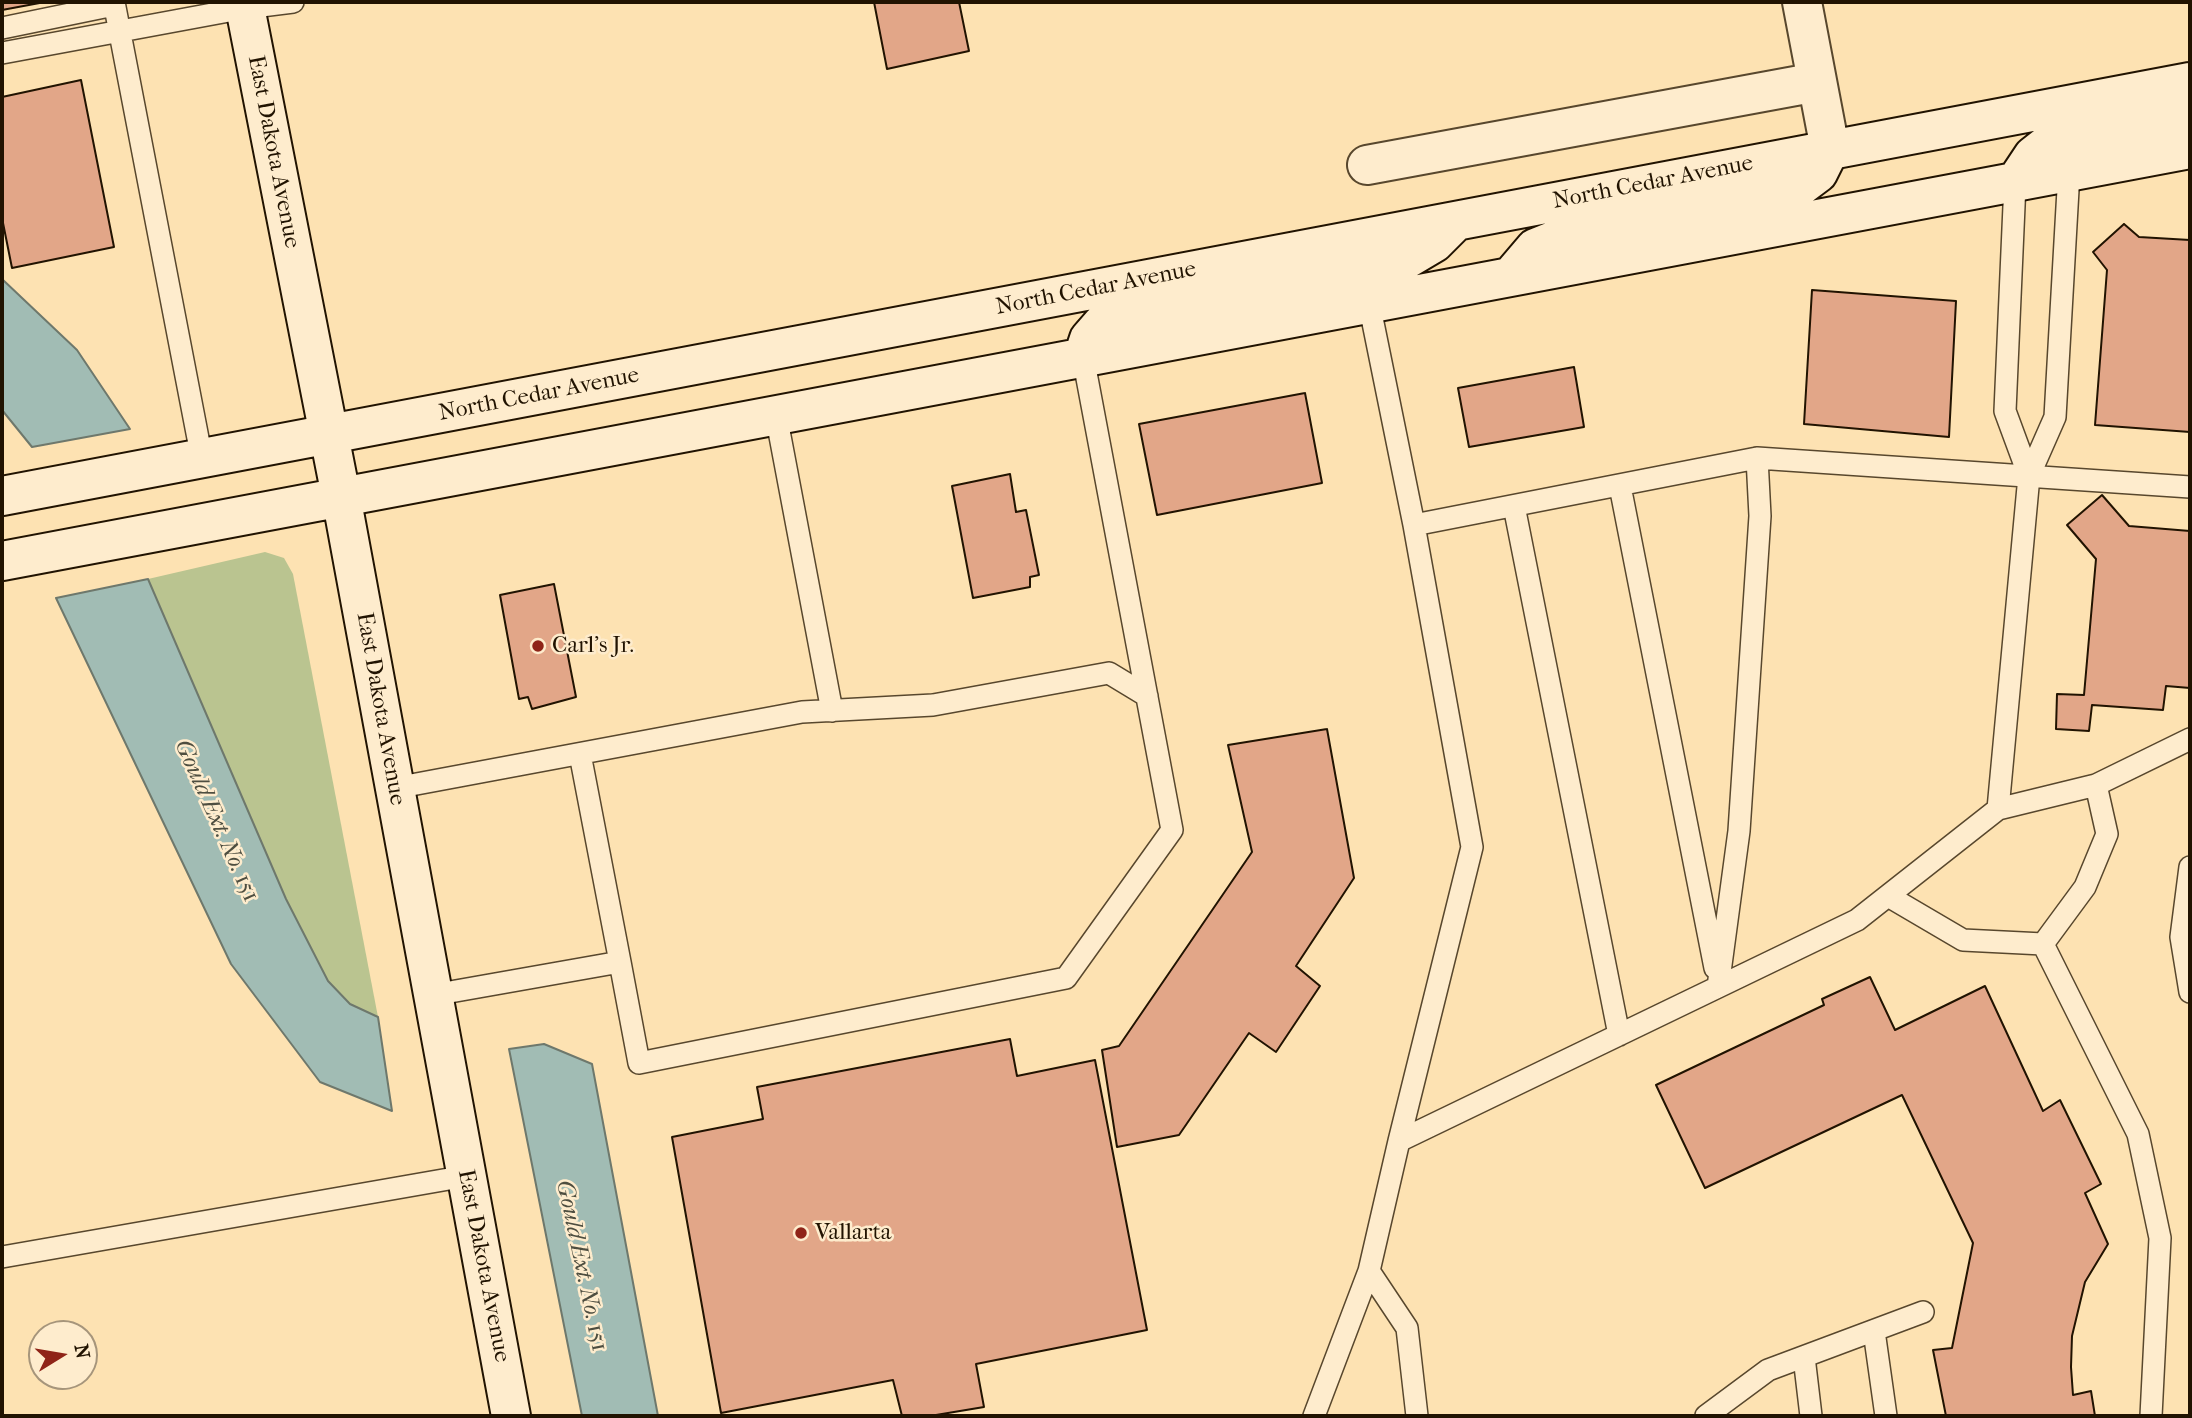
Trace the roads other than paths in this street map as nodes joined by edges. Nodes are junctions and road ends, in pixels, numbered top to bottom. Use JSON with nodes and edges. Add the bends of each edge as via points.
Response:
{"nodes":[{"id":1,"x":293,"y":2,"type":"edge"},
{"id":2,"x":114,"y":3,"type":"edge"},
{"id":3,"x":1804,"y":3,"type":"edge"},
{"id":4,"x":244,"y":5,"type":"edge"},
{"id":5,"x":2,"y":28,"type":"edge"},
{"id":6,"x":119,"y":32,"type":"junction"},
{"id":7,"x":2,"y":53,"type":"edge"},
{"id":8,"x":1817,"y":82,"type":"junction"},
{"id":9,"x":2190,"y":82,"type":"edge"},
{"id":10,"x":2190,"y":116,"type":"edge"},
{"id":11,"x":1830,"y":149,"type":"junction"},
{"id":12,"x":2190,"y":149,"type":"edge"},
{"id":13,"x":1367,"y":165,"type":"dead end"},
{"id":14,"x":2069,"y":172,"type":"junction"},
{"id":15,"x":2015,"y":183,"type":"junction"},
{"id":16,"x":1456,"y":221,"type":"junction"},
{"id":17,"x":1510,"y":277,"type":"junction"},
{"id":18,"x":1368,"y":303,"type":"junction"},
{"id":19,"x":1083,"y":357,"type":"junction"},
{"id":20,"x":776,"y":415,"type":"junction"},
{"id":21,"x":329,"y":435,"type":"junction"},
{"id":22,"x":202,"y":458,"type":"junction"},
{"id":23,"x":1758,"y":458,"type":"junction"},
{"id":24,"x":2029,"y":477,"type":"junction"},
{"id":25,"x":1620,"y":486,"type":"junction"},
{"id":26,"x":2190,"y":487,"type":"edge"},
{"id":27,"x":2,"y":496,"type":"edge"},
{"id":28,"x":341,"y":496,"type":"junction"},
{"id":29,"x":1514,"y":506,"type":"junction"},
{"id":30,"x":1414,"y":525,"type":"junction"},
{"id":31,"x":2,"y":561,"type":"edge"},
{"id":32,"x":1147,"y":696,"type":"junction"},
{"id":33,"x":832,"y":711,"type":"junction"},
{"id":34,"x":2190,"y":739,"type":"edge"},
{"id":35,"x":580,"y":754,"type":"junction"},
{"id":36,"x":2096,"y":785,"type":"junction"},
{"id":37,"x":395,"y":788,"type":"junction"},
{"id":38,"x":1998,"y":809,"type":"junction"},
{"id":39,"x":2190,"y":866,"type":"edge"},
{"id":40,"x":1888,"y":896,"type":"junction"},
{"id":41,"x":2043,"y":944,"type":"junction"},
{"id":42,"x":620,"y":961,"type":"junction"},
{"id":43,"x":1718,"y":987,"type":"junction"},
{"id":44,"x":2190,"y":992,"type":"edge"},
{"id":45,"x":433,"y":995,"type":"junction"},
{"id":46,"x":1619,"y":1035,"type":"junction"},
{"id":47,"x":1399,"y":1141,"type":"junction"},
{"id":48,"x":466,"y":1176,"type":"junction"},
{"id":49,"x":2,"y":1257,"type":"edge"},
{"id":50,"x":1369,"y":1271,"type":"junction"},
{"id":51,"x":1923,"y":1312,"type":"dead end"},
{"id":52,"x":1874,"y":1331,"type":"junction"},
{"id":53,"x":1804,"y":1357,"type":"junction"},
{"id":54,"x":511,"y":1416,"type":"edge"},
{"id":55,"x":1314,"y":1416,"type":"edge"},
{"id":56,"x":1417,"y":1416,"type":"edge"},
{"id":57,"x":1706,"y":1416,"type":"edge"},
{"id":58,"x":1811,"y":1416,"type":"edge"},
{"id":59,"x":1886,"y":1416,"type":"edge"},
{"id":60,"x":2151,"y":1416,"type":"edge"}],
"edges":[{"from":1,"to":4,"type":"lane"},
{"from":2,"to":5,"type":"lane"},
{"from":2,"to":6,"type":"lane"},
{"from":3,"to":8,"type":"main road"},
{"from":4,"to":6,"type":"lane"},
{"from":4,"to":21,"type":"main road","name":"East Dakota Avenue"},
{"from":6,"to":7,"type":"lane"},
{"from":6,"to":22,"type":"lane"},
{"from":8,"to":11,"type":"main road"},
{"from":8,"to":13,"type":"main road"},
{"from":9,"to":11,"type":"main road","name":"North Cedar Avenue"},
{"from":10,"to":15,"type":"main road","via":[[2047,145],[2033,156]]},
{"from":11,"to":16,"type":"main road","name":"North Cedar Avenue"},
{"from":11,"to":17,"type":"main road","via":[[1818,173],[1802,186],[1587,227],[1535,248]]},
{"from":12,"to":14,"type":"main road"},
{"from":14,"to":15,"type":"main road"},
{"from":14,"to":24,"type":"lane","via":[[2055,417]]},
{"from":15,"to":17,"type":"main road"},
{"from":15,"to":24,"type":"lane","via":[[2005,411]]},
{"from":16,"to":19,"type":"main road","via":[[1434,243],[1407,259],[1358,272],[1126,313],[1102,324],[1088,339]]},
{"from":16,"to":21,"type":"main road","name":"North Cedar Avenue"},
{"from":17,"to":18,"type":"main road"},
{"from":18,"to":19,"type":"main road"},
{"from":18,"to":30,"type":"lane"},
{"from":19,"to":20,"type":"main road"},
{"from":19,"to":32,"type":"lane"},
{"from":20,"to":28,"type":"main road"},
{"from":20,"to":33,"type":"lane"},
{"from":21,"to":22,"type":"main road","name":"North Cedar Avenue"},
{"from":21,"to":28,"type":"main road","name":"East Dakota Avenue"},
{"from":22,"to":27,"type":"main road","name":"North Cedar Avenue"},
{"from":23,"to":24,"type":"lane"},
{"from":23,"to":25,"type":"lane"},
{"from":23,"to":43,"type":"lane","via":[[1760,516],[1740,818]]},
{"from":24,"to":26,"type":"lane"},
{"from":24,"to":38,"type":"lane"},
{"from":25,"to":29,"type":"lane"},
{"from":25,"to":43,"type":"lane"},
{"from":28,"to":31,"type":"main road"},
{"from":28,"to":37,"type":"main road","name":"East Dakota Avenue"},
{"from":29,"to":30,"type":"lane"},
{"from":29,"to":46,"type":"lane"},
{"from":30,"to":47,"type":"lane","via":[[1472,847]]},
{"from":32,"to":33,"type":"lane","via":[[1108,673],[933,705]]},
{"from":32,"to":42,"type":"lane","via":[[1172,830],[1066,978],[639,1063]]},
{"from":33,"to":35,"type":"lane","via":[[802,712]]},
{"from":34,"to":36,"type":"lane"},
{"from":35,"to":37,"type":"lane"},
{"from":35,"to":42,"type":"lane"},
{"from":36,"to":38,"type":"lane"},
{"from":36,"to":41,"type":"lane","via":[[2107,834],[2085,887]]},
{"from":37,"to":45,"type":"main road","name":"East Dakota Avenue"},
{"from":38,"to":40,"type":"lane"},
{"from":39,"to":44,"type":"lane","via":[[2181,937]]},
{"from":40,"to":41,"type":"lane","via":[[1963,940]]},
{"from":40,"to":43,"type":"lane","via":[[1857,920]]},
{"from":41,"to":60,"type":"lane","via":[[2138,1134],[2160,1238]]},
{"from":42,"to":45,"type":"lane"},
{"from":43,"to":46,"type":"lane"},
{"from":45,"to":48,"type":"main road","name":"East Dakota Avenue"},
{"from":46,"to":47,"type":"lane"},
{"from":47,"to":50,"type":"lane"},
{"from":48,"to":49,"type":"lane"},
{"from":48,"to":54,"type":"main road","name":"East Dakota Avenue"},
{"from":50,"to":55,"type":"lane"},
{"from":50,"to":56,"type":"lane","via":[[1407,1328]]},
{"from":51,"to":52,"type":"lane"},
{"from":52,"to":53,"type":"lane"},
{"from":52,"to":59,"type":"lane"},
{"from":53,"to":57,"type":"lane","via":[[1768,1370]]},
{"from":53,"to":58,"type":"lane"}]}
